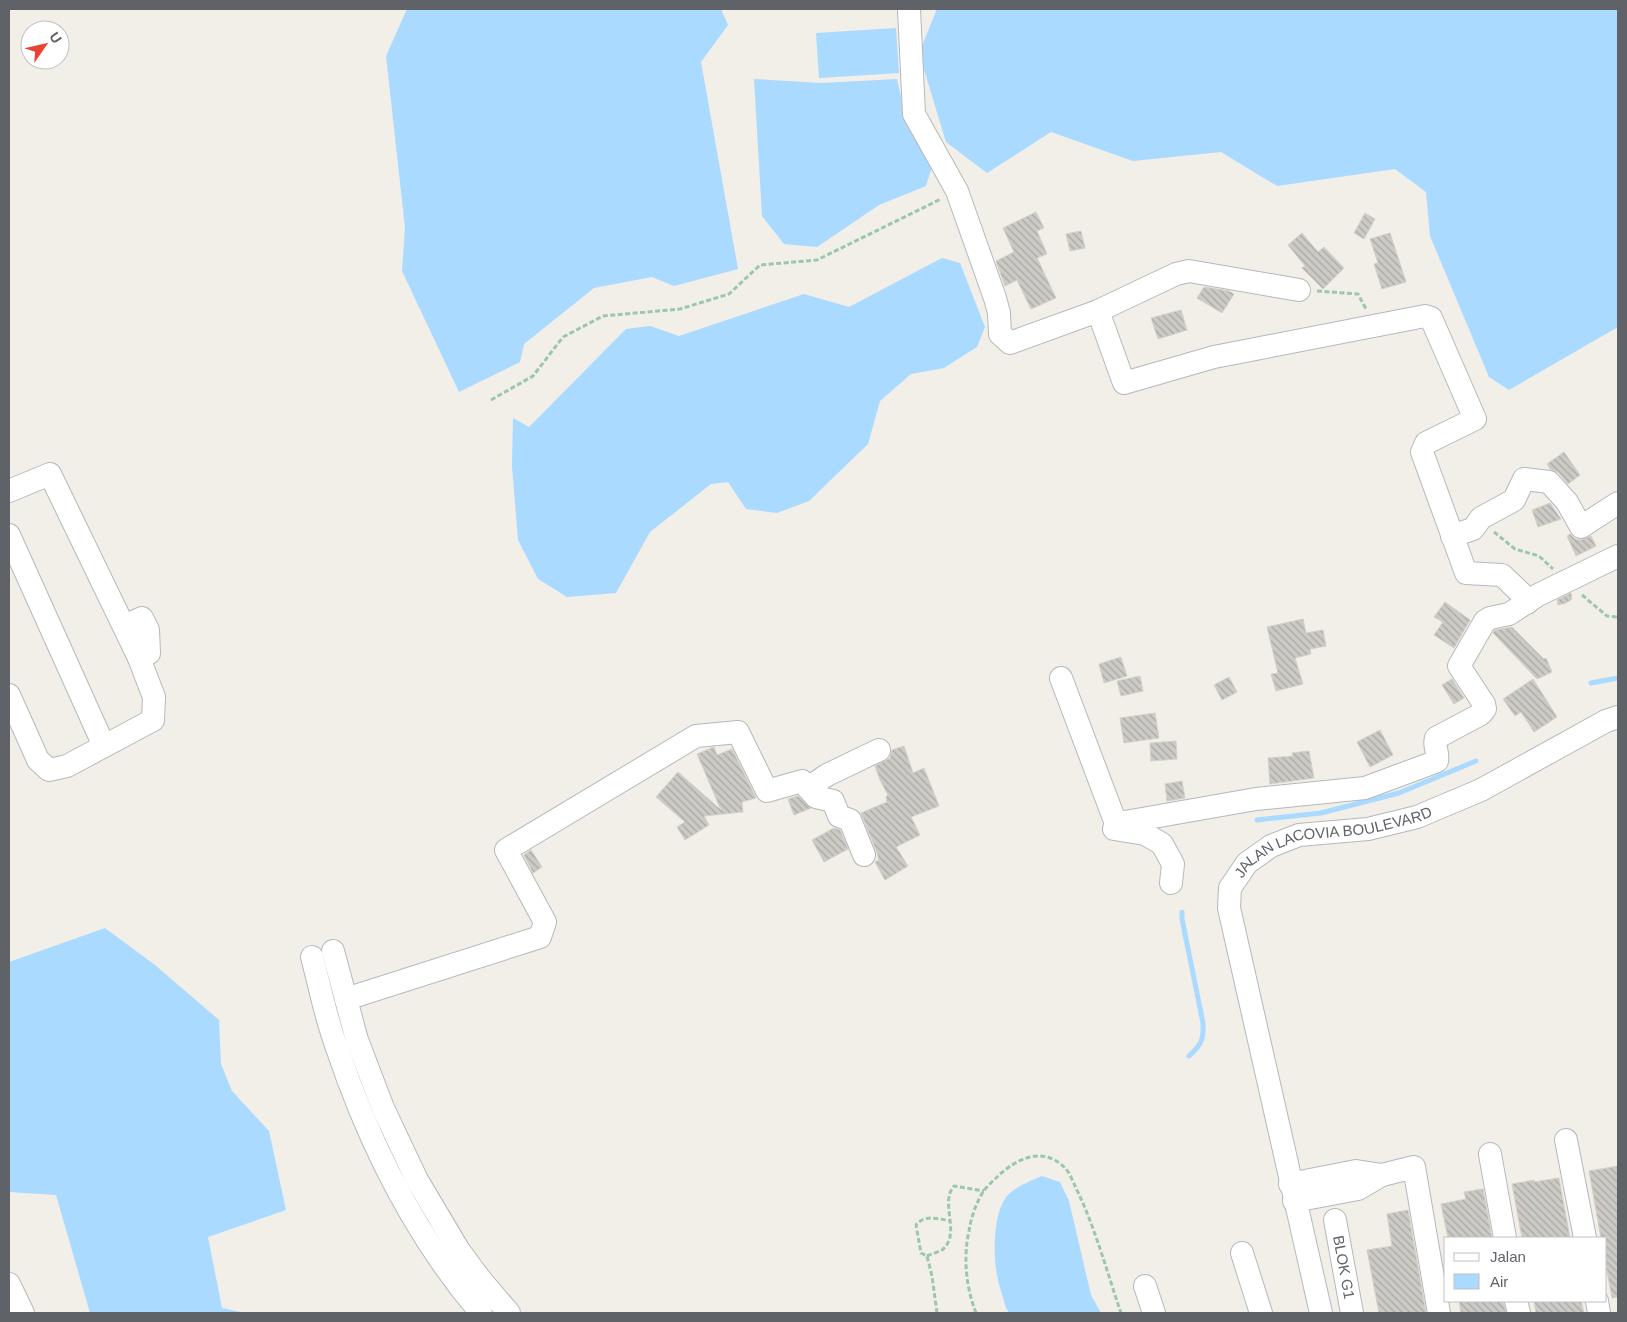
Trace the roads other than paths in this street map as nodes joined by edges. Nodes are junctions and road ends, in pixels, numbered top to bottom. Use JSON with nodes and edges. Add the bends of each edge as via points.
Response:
{"nodes":[{"id":1,"x":909,"y":9,"type":"edge"},
{"id":2,"x":1299,"y":290,"type":"road end"},
{"id":3,"x":1098,"y":310,"type":"junction"},
{"id":4,"x":9,"y":491,"type":"edge"},
{"id":5,"x":1618,"y":503,"type":"edge"},
{"id":6,"x":9,"y":535,"type":"edge"},
{"id":7,"x":1452,"y":536,"type":"junction"},
{"id":8,"x":1618,"y":556,"type":"edge"},
{"id":9,"x":1527,"y":603,"type":"junction"},
{"id":10,"x":1061,"y":678,"type":"dead end"},
{"id":11,"x":9,"y":695,"type":"edge"},
{"id":12,"x":1618,"y":717,"type":"edge"},
{"id":13,"x":104,"y":746,"type":"junction"},
{"id":14,"x":879,"y":750,"type":"dead end"},
{"id":15,"x":808,"y":788,"type":"junction"},
{"id":16,"x":1115,"y":821,"type":"junction"},
{"id":17,"x":864,"y":854,"type":"dead end"},
{"id":18,"x":1171,"y":883,"type":"dead end"},
{"id":19,"x":346,"y":999,"type":"junction"},
{"id":20,"x":1566,"y":1140,"type":"dead end"},
{"id":21,"x":1490,"y":1154,"type":"dead end"},
{"id":22,"x":1292,"y":1193,"type":"junction"},
{"id":23,"x":1335,"y":1220,"type":"dead end"},
{"id":24,"x":1505,"y":1237,"type":"edge"},
{"id":25,"x":1584,"y":1237,"type":"edge"},
{"id":26,"x":1242,"y":1253,"type":"dead end"},
{"id":27,"x":449,"y":1255,"type":"junction"},
{"id":28,"x":9,"y":1284,"type":"edge"},
{"id":29,"x":1145,"y":1286,"type":"dead end"},
{"id":30,"x":24,"y":1313,"type":"edge"},
{"id":31,"x":481,"y":1313,"type":"edge"},
{"id":32,"x":509,"y":1313,"type":"edge"},
{"id":33,"x":1154,"y":1313,"type":"edge"},
{"id":34,"x":1261,"y":1313,"type":"edge"},
{"id":35,"x":1321,"y":1313,"type":"edge"},
{"id":36,"x":1352,"y":1313,"type":"edge"},
{"id":37,"x":1439,"y":1313,"type":"edge"}],
"edges":[{"from":1,"to":3,"type":"street","via":[[914,114],[957,191],[995,298],[1000,334],[1010,344]]},
{"from":2,"to":3,"type":"street","via":[[1190,270]]},
{"from":3,"to":7,"type":"street","via":[[1124,383],[1214,357],[1425,316],[1431,318],[1475,419],[1426,443],[1422,452]]},
{"from":4,"to":13,"type":"street","via":[[50,474],[139,658],[154,697],[152,720]]},
{"from":5,"to":7,"type":"street","via":[[1581,527],[1567,502],[1549,482],[1524,479],[1514,500],[1481,518],[1473,529]]},
{"from":6,"to":13,"type":"street"},
{"from":7,"to":9,"type":"street","via":[[1466,573],[1502,575]]},
{"from":8,"to":9,"type":"street"},
{"from":9,"to":16,"type":"street","via":[[1509,614],[1485,621],[1460,664],[1485,708],[1481,714],[1436,738],[1434,744],[1438,756],[1435,762],[1365,788],[1256,799],[1126,822]]},
{"from":10,"to":16,"type":"street"},
{"from":11,"to":13,"type":"street","via":[[38,760],[49,770],[66,766]]},
{"from":12,"to":22,"type":"street","name":"JALAN LACOVIA BOULEVARD","via":[[1481,790],[1417,817],[1368,829],[1299,835],[1271,846],[1247,863],[1230,888],[1229,908]]},
{"from":14,"to":15,"type":"street"},
{"from":15,"to":17,"type":"street","via":[[816,797],[833,801],[839,816],[850,820]]},
{"from":15,"to":19,"type":"street","via":[[802,781],[767,791],[738,732],[696,736],[506,850],[545,922],[540,937]]},
{"from":16,"to":18,"type":"street","via":[[1113,830],[1145,834],[1162,844],[1172,864]]},
{"from":19,"to":27,"type":"street","via":[[357,1040],[383,1108]]},
{"from":19,"to":27,"type":"street","via":[[323,954],[336,1047],[363,1117],[398,1190]]},
{"from":20,"to":25,"type":"street"},
{"from":21,"to":24,"type":"street"},
{"from":22,"to":35,"type":"street","name":"JALAN LACOVIA BOULEVARD"},
{"from":22,"to":37,"type":"street","via":[[1358,1189],[1382,1175],[1414,1167]]},
{"from":23,"to":36,"type":"street","name":"BLOK G1"},
{"from":26,"to":34,"type":"street"},
{"from":27,"to":31,"type":"street"},
{"from":27,"to":32,"type":"street","via":[[480,1279]]},
{"from":28,"to":30,"type":"street"},
{"from":29,"to":33,"type":"street"}]}
